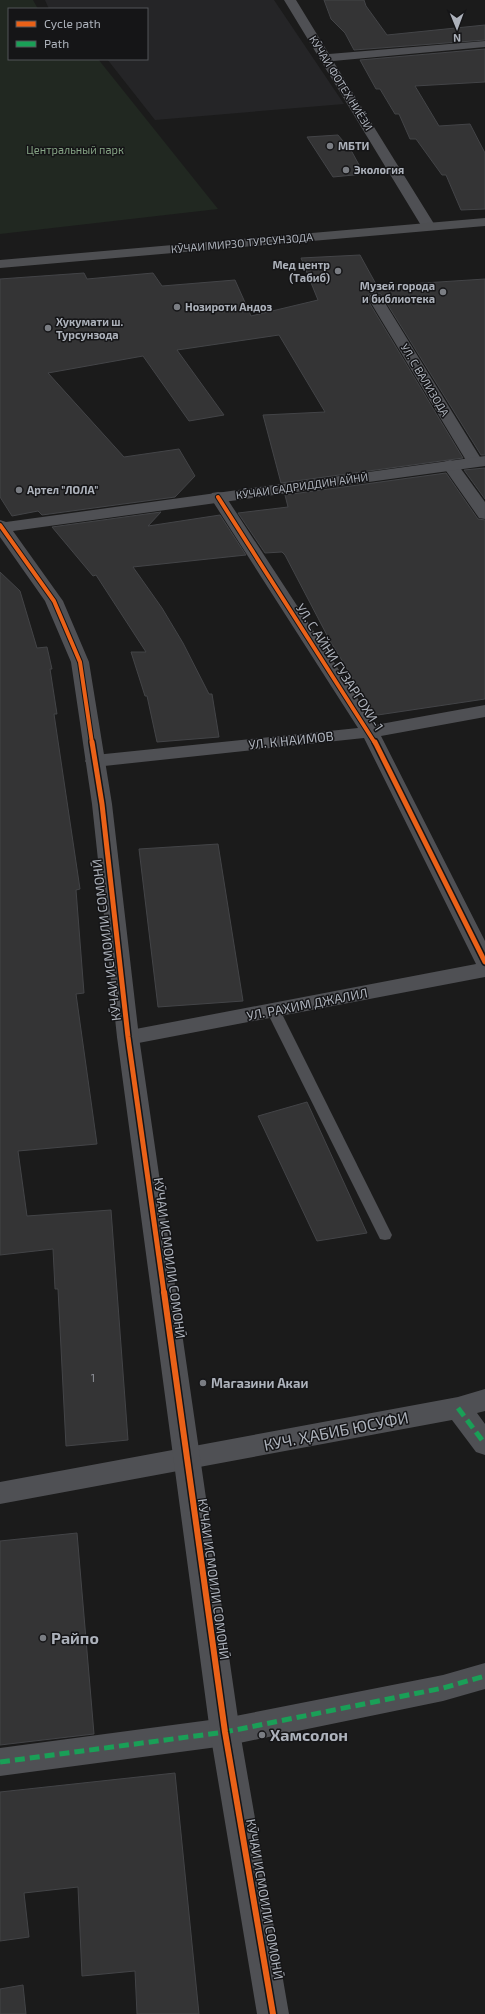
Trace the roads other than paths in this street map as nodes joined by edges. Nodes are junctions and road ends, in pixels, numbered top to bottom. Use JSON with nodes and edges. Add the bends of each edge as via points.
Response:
{"nodes":[{"id":1,"x":290,"y":0,"type":"edge"},
{"id":2,"x":485,"y":44,"type":"edge"},
{"id":3,"x":325,"y":58,"type":"junction"},
{"id":4,"x":485,"y":222,"type":"edge"},
{"id":5,"x":429,"y":227,"type":"junction"},
{"id":6,"x":0,"y":264,"type":"edge"},
{"id":7,"x":375,"y":298,"type":"dead end"},
{"id":8,"x":480,"y":461,"type":"edge"},
{"id":9,"x":450,"y":465,"type":"junction"},
{"id":10,"x":218,"y":498,"type":"junction"},
{"id":11,"x":485,"y":514,"type":"edge"},
{"id":12,"x":1,"y":527,"type":"edge"},
{"id":13,"x":485,"y":711,"type":"edge"},
{"id":14,"x":370,"y":732,"type":"junction"},
{"id":15,"x":95,"y":761,"type":"junction"},
{"id":16,"x":485,"y":962,"type":"edge"},
{"id":17,"x":485,"y":970,"type":"edge"},
{"id":18,"x":273,"y":1010,"type":"junction"},
{"id":19,"x":128,"y":1037,"type":"junction"},
{"id":20,"x":384,"y":1235,"type":"dead end"},
{"id":21,"x":485,"y":1400,"type":"edge"},
{"id":22,"x":458,"y":1408,"type":"junction"},
{"id":23,"x":485,"y":1444,"type":"edge"},
{"id":24,"x":187,"y":1459,"type":"junction"},
{"id":25,"x":0,"y":1493,"type":"edge"},
{"id":26,"x":485,"y":1676,"type":"edge"},
{"id":27,"x":224,"y":1732,"type":"junction"},
{"id":28,"x":0,"y":1762,"type":"edge"},
{"id":29,"x":273,"y":2014,"type":"edge"}],
"edges":[{"from":1,"to":3,"type":"street","name":"КӮЧАИ ФОТЕХ НИЁЗИ"},
{"from":2,"to":3,"type":"street"},
{"from":3,"to":5,"type":"street","name":"КӮЧАИ ФОТЕХ НИЁЗИ"},
{"from":4,"to":5,"type":"main road","name":"КӮЧАИ МИРЗО ТУРСУНЗОДА"},
{"from":5,"to":6,"type":"main road","name":"КӮЧАИ МИРЗО ТУРСУНЗОДА"},
{"from":7,"to":8,"type":"street","name":"УЛ. С ВАЛИЗОДА"},
{"from":8,"to":9,"type":"street","name":"КӮЧАИ САДРИДДИН АЙНӢ"},
{"from":9,"to":10,"type":"street","name":"КӮЧАИ САДРИДДИН АЙНӢ"},
{"from":9,"to":11,"type":"street"},
{"from":10,"to":12,"type":"street","name":"КӮЧАИ САДРИДДИН АЙНӢ"},
{"from":10,"to":14,"type":"street","name":"УЛ. С АЙНИ ГУЗАРГОХИ-1"},
{"from":12,"to":15,"type":"street","name":"КӮЧАИ ИСМОИЛИ СОМОНӢ","via":[[54,601],[80,662]]},
{"from":13,"to":14,"type":"street","name":"УЛ. К НАИМОВ"},
{"from":14,"to":15,"type":"street","name":"УЛ. К НАИМОВ"},
{"from":14,"to":16,"type":"street","name":"УЛ. С АЙНИ ГУЗАРГОХИ-1"},
{"from":15,"to":19,"type":"street","name":"КӮЧАИ ИСМОИЛИ СОМОНӢ"},
{"from":17,"to":18,"type":"street","name":"УЛ. РАХИМ ДЖАЛИЛ"},
{"from":18,"to":19,"type":"street","name":"УЛ. РАХИМ ДЖАЛИЛ"},
{"from":18,"to":20,"type":"lane"},
{"from":19,"to":24,"type":"street","name":"КӮЧАИ ИСМОИЛИ СОМОНӢ"},
{"from":21,"to":22,"type":"street","name":"КУЧ. ҲАБИБ ЮСУФИ"},
{"from":22,"to":23,"type":"street"},
{"from":22,"to":24,"type":"street","name":"КУЧ. ҲАБИБ ЮСУФИ"},
{"from":24,"to":25,"type":"street","name":"КУЧ. ҲАБИБ ЮСУФИ"},
{"from":24,"to":27,"type":"street","name":"КӮЧАИ ИСМОИЛИ СОМОНӢ"},
{"from":26,"to":27,"type":"street","via":[[443,1688]]},
{"from":27,"to":28,"type":"street"},
{"from":27,"to":29,"type":"street","name":"КӮЧАИ ИСМОИЛИ СОМОНӢ"}]}
